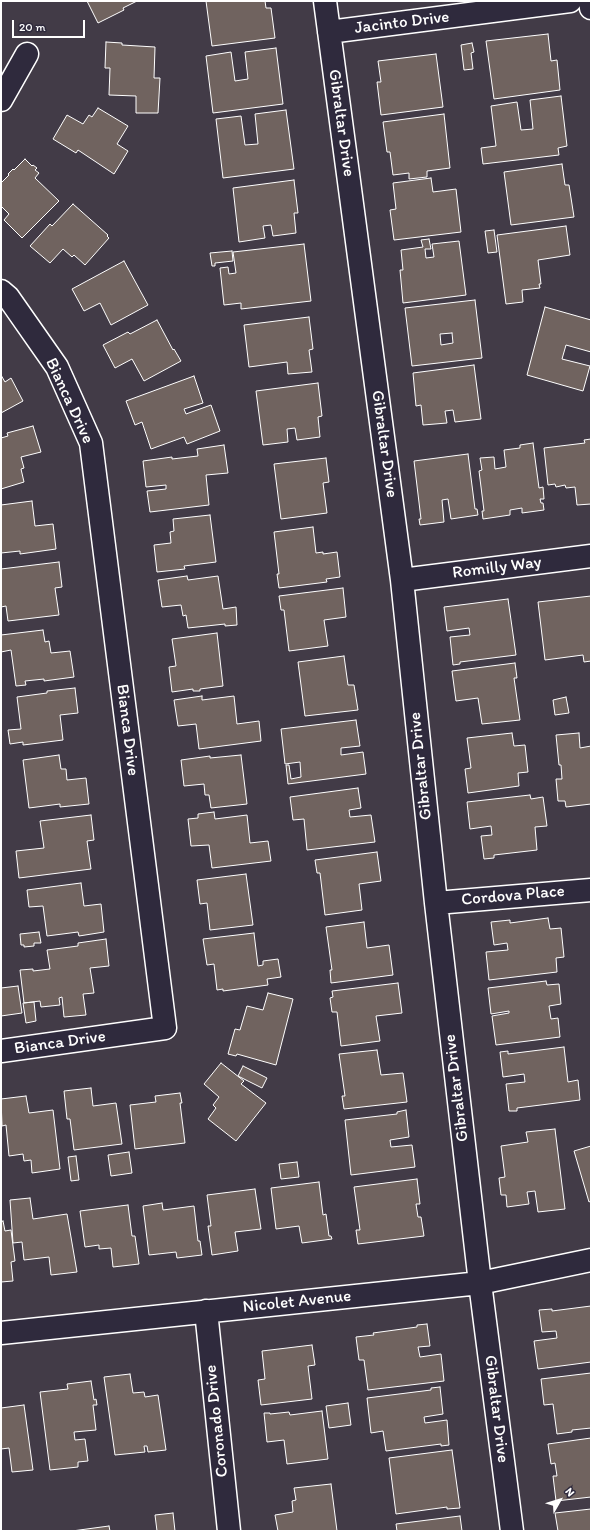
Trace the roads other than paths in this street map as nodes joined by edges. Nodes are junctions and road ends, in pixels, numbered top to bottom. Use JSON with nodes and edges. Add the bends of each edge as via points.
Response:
{"nodes":[{"id":1,"x":325,"y":1,"type":"edge"},
{"id":2,"x":570,"y":1,"type":"edge"},
{"id":3,"x":590,"y":1,"type":"edge"},
{"id":4,"x":591,"y":8,"type":"edge"},
{"id":5,"x":329,"y":32,"type":"junction"},
{"id":6,"x":27,"y":54,"type":"dead end"},
{"id":7,"x":1,"y":100,"type":"edge"},
{"id":8,"x":1,"y":291,"type":"edge"},
{"id":9,"x":591,"y":556,"type":"edge"},
{"id":10,"x":402,"y":580,"type":"junction"},
{"id":11,"x":591,"y":890,"type":"edge"},
{"id":12,"x":436,"y":903,"type":"junction"},
{"id":13,"x":1,"y":1051,"type":"edge"},
{"id":14,"x":591,"y":1260,"type":"edge"},
{"id":15,"x":480,"y":1282,"type":"junction"},
{"id":16,"x":206,"y":1311,"type":"junction"},
{"id":17,"x":1,"y":1333,"type":"edge"},
{"id":18,"x":229,"y":1531,"type":"edge"},
{"id":19,"x":512,"y":1531,"type":"edge"}],
"edges":[{"from":1,"to":5,"type":"street","name":"Gibraltar Drive"},
{"from":2,"to":5,"type":"street","name":"Jacinto Drive"},
{"from":3,"to":4,"type":"street"},
{"from":5,"to":10,"type":"street","name":"Gibraltar Drive"},
{"from":6,"to":7,"type":"street"},
{"from":8,"to":13,"type":"street","name":"Bianca Drive","via":[[8,296],[58,367],[91,443],[165,1028]]},
{"from":9,"to":10,"type":"street","name":"Romilly Way"},
{"from":10,"to":12,"type":"street","name":"Gibraltar Drive"},
{"from":11,"to":12,"type":"street","name":"Cordova Place"},
{"from":12,"to":15,"type":"street","name":"Gibraltar Drive"},
{"from":14,"to":15,"type":"street","name":"Nicolet Avenue"},
{"from":15,"to":16,"type":"street","name":"Nicolet Avenue"},
{"from":15,"to":19,"type":"street","name":"Gibraltar Drive"},
{"from":16,"to":17,"type":"street","name":"Nicolet Avenue"},
{"from":16,"to":18,"type":"street","name":"Coronado Drive"}]}
